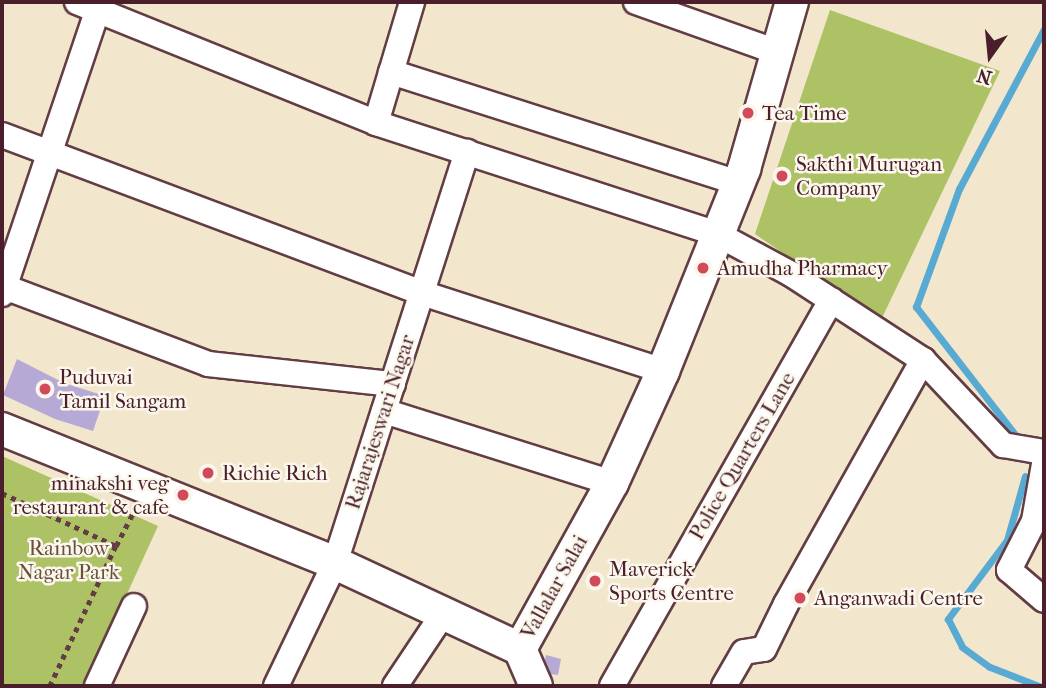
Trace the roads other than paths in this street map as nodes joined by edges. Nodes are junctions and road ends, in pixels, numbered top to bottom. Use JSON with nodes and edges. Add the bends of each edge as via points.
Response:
{"nodes":[{"id":1,"x":412,"y":2,"type":"edge"},
{"id":2,"x":636,"y":2,"type":"edge"},
{"id":3,"x":792,"y":2,"type":"edge"},
{"id":4,"x":92,"y":4,"type":"edge"},
{"id":5,"x":777,"y":52,"type":"junction"},
{"id":6,"x":391,"y":72,"type":"junction"},
{"id":7,"x":376,"y":123,"type":"junction"},
{"id":8,"x":2,"y":135,"type":"edge"},
{"id":9,"x":467,"y":152,"type":"junction"},
{"id":10,"x":49,"y":154,"type":"junction"},
{"id":11,"x":738,"y":183,"type":"junction"},
{"id":12,"x":717,"y":234,"type":"junction"},
{"id":13,"x":3,"y":289,"type":"edge"},
{"id":14,"x":422,"y":293,"type":"junction"},
{"id":15,"x":831,"y":300,"type":"junction"},
{"id":16,"x":923,"y":360,"type":"junction"},
{"id":17,"x":663,"y":371,"type":"junction"},
{"id":18,"x":393,"y":384,"type":"junction"},
{"id":19,"x":384,"y":411,"type":"junction"},
{"id":20,"x":2,"y":429,"type":"edge"},
{"id":21,"x":1044,"y":452,"type":"edge"},
{"id":22,"x":1044,"y":464,"type":"edge"},
{"id":23,"x":612,"y":483,"type":"junction"},
{"id":24,"x":335,"y":564,"type":"junction"},
{"id":25,"x":1044,"y":600,"type":"edge"},
{"id":26,"x":134,"y":606,"type":"dead end"},
{"id":27,"x":443,"y":614,"type":"junction"},
{"id":28,"x":520,"y":649,"type":"junction"},
{"id":29,"x":97,"y":686,"type":"edge"},
{"id":30,"x":276,"y":686,"type":"edge"},
{"id":31,"x":395,"y":686,"type":"edge"},
{"id":32,"x":536,"y":686,"type":"edge"},
{"id":33,"x":612,"y":686,"type":"edge"},
{"id":34,"x":724,"y":686,"type":"edge"}],
"edges":[{"from":1,"to":6,"type":"street"},
{"from":2,"to":5,"type":"street"},
{"from":3,"to":5,"type":"street","name":"Vallalar Salai"},
{"from":4,"to":7,"type":"street"},
{"from":4,"to":10,"type":"street"},
{"from":5,"to":11,"type":"street","name":"Vallalar Salai"},
{"from":6,"to":7,"type":"street"},
{"from":6,"to":11,"type":"street"},
{"from":7,"to":9,"type":"street"},
{"from":8,"to":10,"type":"street"},
{"from":9,"to":12,"type":"street"},
{"from":9,"to":14,"type":"street","name":"Rajarajeswari Nagar"},
{"from":10,"to":13,"type":"street"},
{"from":10,"to":14,"type":"street"},
{"from":11,"to":12,"type":"street","name":"Vallalar Salai"},
{"from":12,"to":15,"type":"street"},
{"from":12,"to":17,"type":"street","name":"Vallalar Salai"},
{"from":13,"to":18,"type":"street","via":[[208,365]]},
{"from":14,"to":17,"type":"street"},
{"from":14,"to":18,"type":"street","name":"Rajarajeswari Nagar"},
{"from":15,"to":16,"type":"street"},
{"from":15,"to":33,"type":"street","name":"Police Quarters Lane"},
{"from":16,"to":21,"type":"street","via":[[1003,445]]},
{"from":16,"to":34,"type":"street","via":[[764,649],[744,652]]},
{"from":17,"to":23,"type":"street","name":"Vallalar Salai"},
{"from":18,"to":19,"type":"street","name":"Rajarajeswari Nagar"},
{"from":19,"to":23,"type":"street"},
{"from":19,"to":24,"type":"street","name":"Rajarajeswari Nagar"},
{"from":20,"to":24,"type":"street","name":"Vallalar Salai"},
{"from":22,"to":25,"type":"street","via":[[1034,521],[1009,570]]},
{"from":23,"to":28,"type":"street","name":"Vallalar Salai"},
{"from":24,"to":27,"type":"street","name":"Vallalar Salai"},
{"from":24,"to":30,"type":"street","name":"Rajarajeswari Nagar"},
{"from":26,"to":29,"type":"street"},
{"from":27,"to":28,"type":"street","name":"Vallalar Salai"},
{"from":27,"to":31,"type":"street"},
{"from":28,"to":32,"type":"street"}]}
